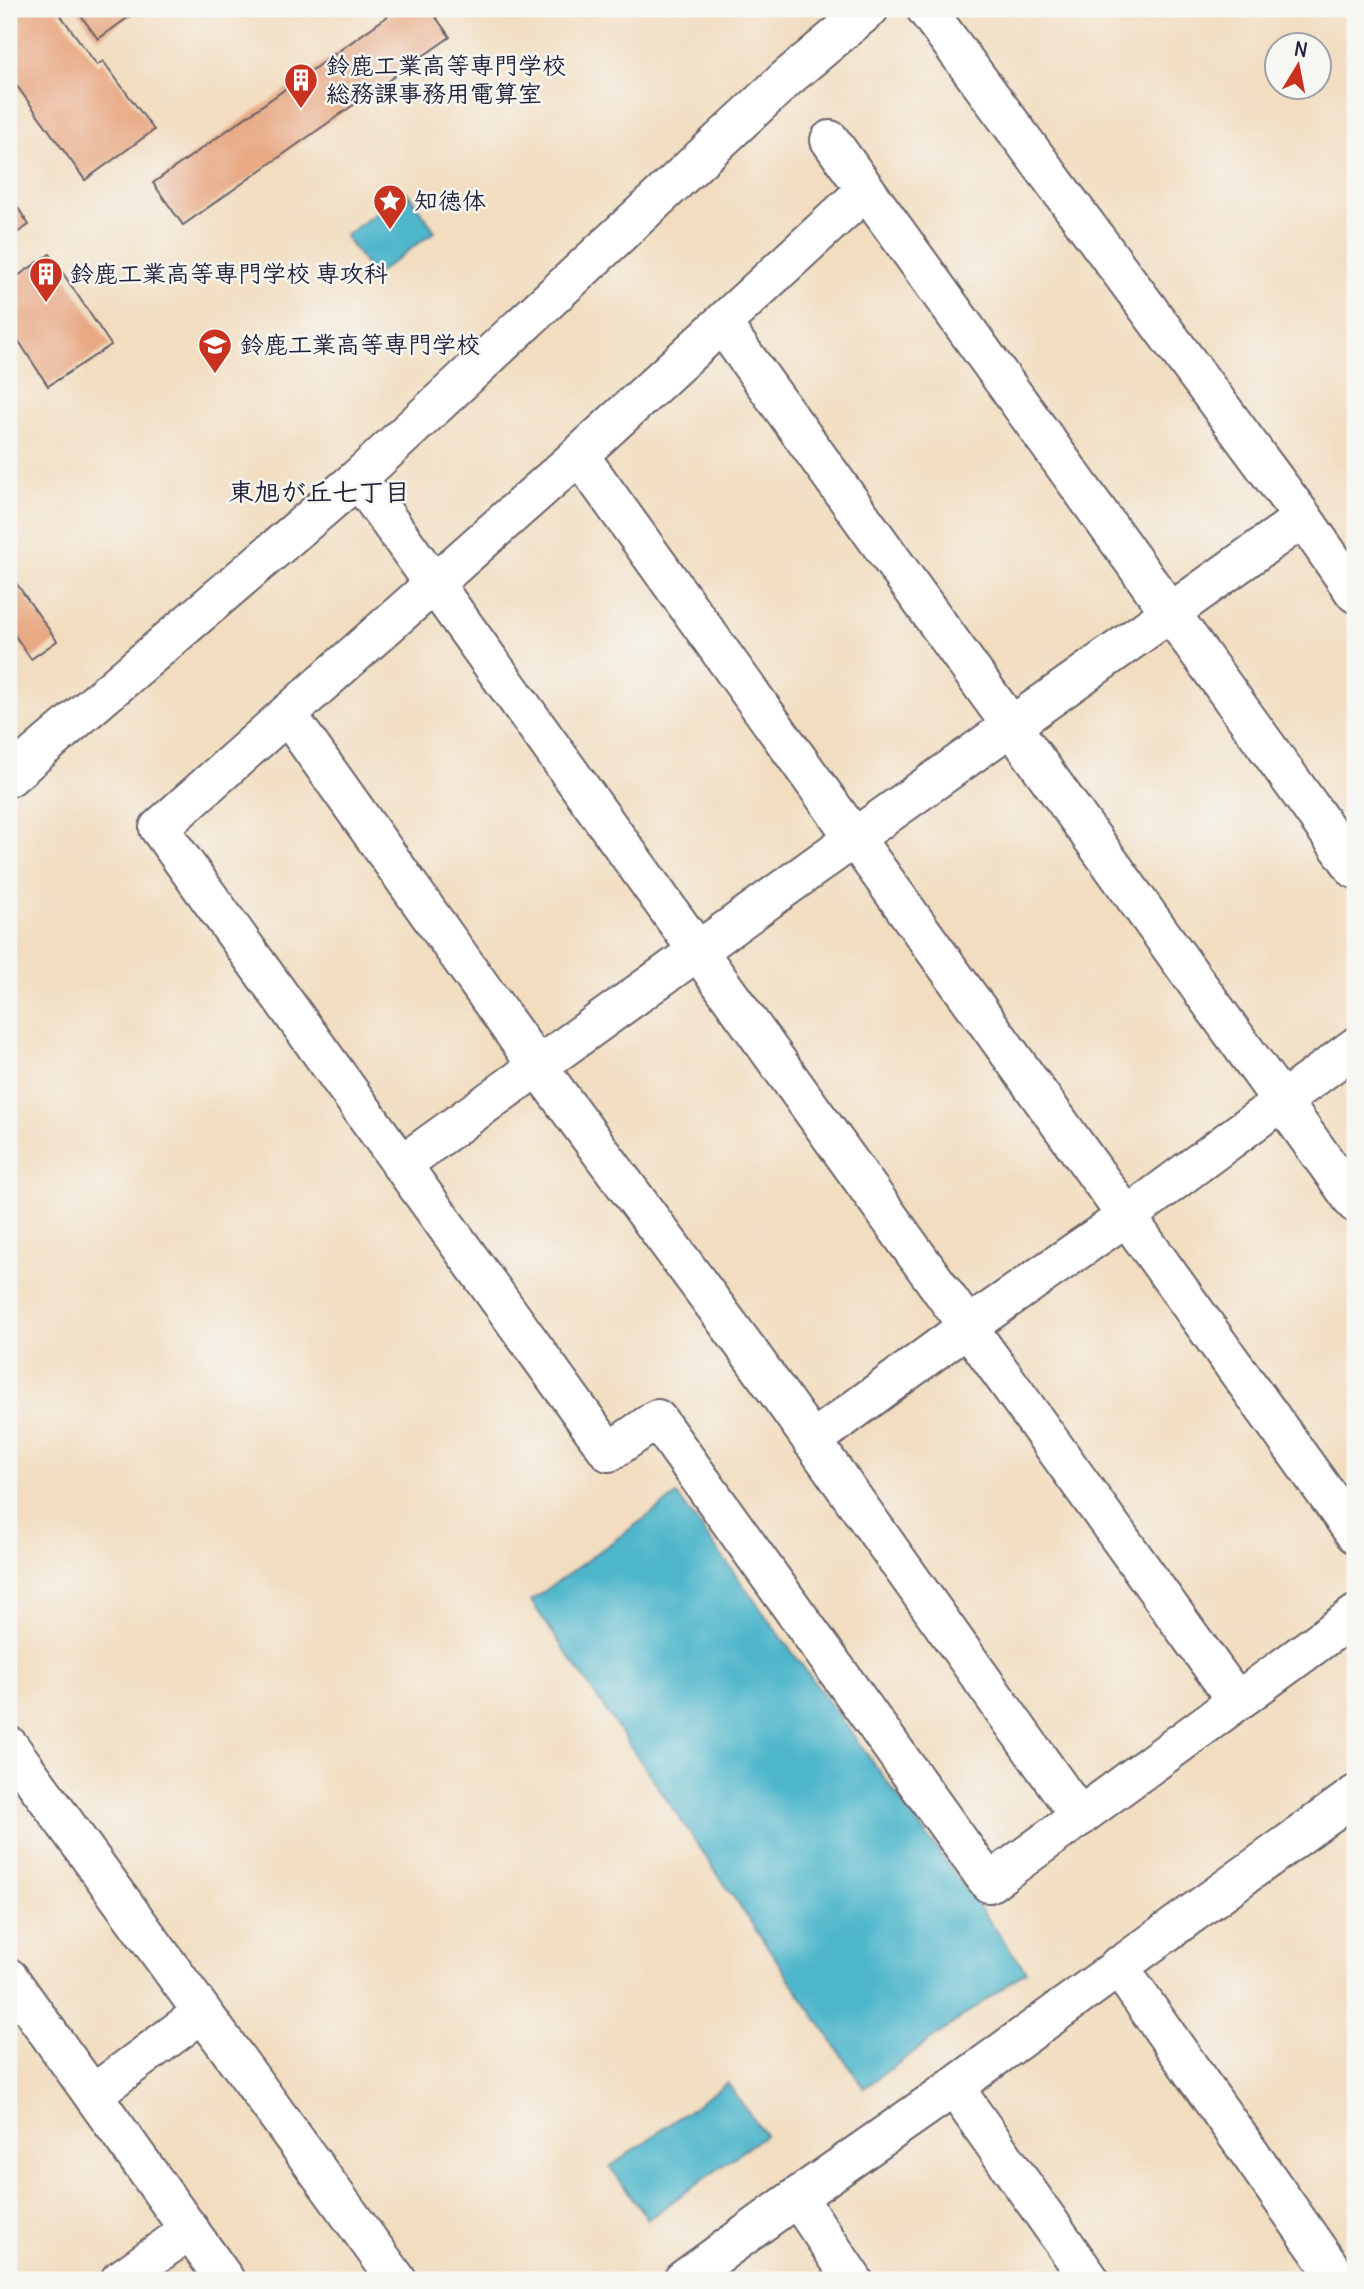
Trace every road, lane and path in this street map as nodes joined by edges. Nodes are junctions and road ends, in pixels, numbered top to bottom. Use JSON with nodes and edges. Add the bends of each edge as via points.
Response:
{"nodes":[{"id":1,"x":869,"y":9,"type":"edge"},
{"id":2,"x":926,"y":9,"type":"edge"},
{"id":3,"x":830,"y":140,"type":"dead end"},
{"id":4,"x":866,"y":190,"type":"junction"},
{"id":5,"x":722,"y":324,"type":"junction"},
{"id":6,"x":579,"y":455,"type":"junction"},
{"id":7,"x":358,"y":478,"type":"junction"},
{"id":8,"x":1303,"y":518,"type":"junction"},
{"id":9,"x":434,"y":584,"type":"junction"},
{"id":10,"x":1355,"y":593,"type":"edge"},
{"id":11,"x":1172,"y":613,"type":"junction"},
{"id":12,"x":288,"y":714,"type":"junction"},
{"id":13,"x":1013,"y":726,"type":"junction"},
{"id":14,"x":9,"y":777,"type":"edge"},
{"id":15,"x":854,"y":838,"type":"junction"},
{"id":16,"x":1355,"y":869,"type":"edge"},
{"id":17,"x":697,"y":951,"type":"junction"},
{"id":18,"x":1355,"y":1046,"type":"edge"},
{"id":19,"x":538,"y":1067,"type":"junction"},
{"id":20,"x":1282,"y":1100,"type":"junction"},
{"id":21,"x":401,"y":1165,"type":"junction"},
{"id":22,"x":1355,"y":1203,"type":"edge"},
{"id":23,"x":1126,"y":1216,"type":"junction"},
{"id":24,"x":967,"y":1327,"type":"junction"},
{"id":25,"x":812,"y":1441,"type":"junction"},
{"id":26,"x":1355,"y":1534,"type":"edge"},
{"id":27,"x":1355,"y":1615,"type":"edge"},
{"id":28,"x":1236,"y":1700,"type":"junction"},
{"id":29,"x":9,"y":1746,"type":"edge"},
{"id":30,"x":1355,"y":1795,"type":"edge"},
{"id":31,"x":1080,"y":1817,"type":"junction"},
{"id":32,"x":1118,"y":1966,"type":"junction"},
{"id":33,"x":9,"y":1978,"type":"edge"},
{"id":34,"x":202,"y":2012,"type":"junction"},
{"id":35,"x":954,"y":2087,"type":"junction"},
{"id":36,"x":93,"y":2094,"type":"junction"},
{"id":37,"x":797,"y":2197,"type":"junction"},
{"id":38,"x":190,"y":2230,"type":"junction"},
{"id":39,"x":120,"y":2280,"type":"edge"},
{"id":40,"x":225,"y":2280,"type":"edge"},
{"id":41,"x":397,"y":2280,"type":"edge"},
{"id":42,"x":683,"y":2280,"type":"edge"},
{"id":43,"x":853,"y":2280,"type":"edge"},
{"id":44,"x":1090,"y":2280,"type":"edge"},
{"id":45,"x":1339,"y":2280,"type":"edge"}],
"edges":[{"from":1,"to":7,"type":"street","via":[[786,79]]},
{"from":2,"to":8,"type":"street"},
{"from":3,"to":4,"type":"street"},
{"from":4,"to":5,"type":"street"},
{"from":4,"to":11,"type":"street"},
{"from":5,"to":6,"type":"street"},
{"from":5,"to":13,"type":"street"},
{"from":6,"to":9,"type":"street"},
{"from":6,"to":15,"type":"street"},
{"from":7,"to":9,"type":"street"},
{"from":7,"to":14,"type":"street"},
{"from":8,"to":10,"type":"street"},
{"from":8,"to":11,"type":"street"},
{"from":9,"to":12,"type":"street"},
{"from":9,"to":17,"type":"street"},
{"from":11,"to":13,"type":"street"},
{"from":11,"to":16,"type":"street"},
{"from":12,"to":19,"type":"street"},
{"from":12,"to":21,"type":"street","via":[[159,828]]},
{"from":13,"to":15,"type":"street"},
{"from":13,"to":20,"type":"street"},
{"from":15,"to":17,"type":"street"},
{"from":15,"to":23,"type":"street"},
{"from":17,"to":19,"type":"street"},
{"from":17,"to":24,"type":"street"},
{"from":18,"to":20,"type":"street"},
{"from":19,"to":21,"type":"street"},
{"from":19,"to":25,"type":"street"},
{"from":20,"to":22,"type":"street"},
{"from":20,"to":23,"type":"street"},
{"from":21,"to":31,"type":"street","via":[[609,1452],[657,1419],[989,1883]]},
{"from":23,"to":24,"type":"street"},
{"from":23,"to":26,"type":"street"},
{"from":24,"to":25,"type":"street"},
{"from":24,"to":28,"type":"street"},
{"from":25,"to":31,"type":"street"},
{"from":27,"to":28,"type":"street"},
{"from":28,"to":31,"type":"street"},
{"from":29,"to":34,"type":"street"},
{"from":30,"to":32,"type":"street"},
{"from":32,"to":35,"type":"street"},
{"from":32,"to":45,"type":"street"},
{"from":33,"to":36,"type":"street"},
{"from":34,"to":36,"type":"street"},
{"from":34,"to":41,"type":"street"},
{"from":35,"to":37,"type":"street"},
{"from":35,"to":44,"type":"street"},
{"from":36,"to":38,"type":"street"},
{"from":37,"to":42,"type":"street"},
{"from":37,"to":43,"type":"street"},
{"from":38,"to":39,"type":"street"},
{"from":38,"to":40,"type":"street"}]}
